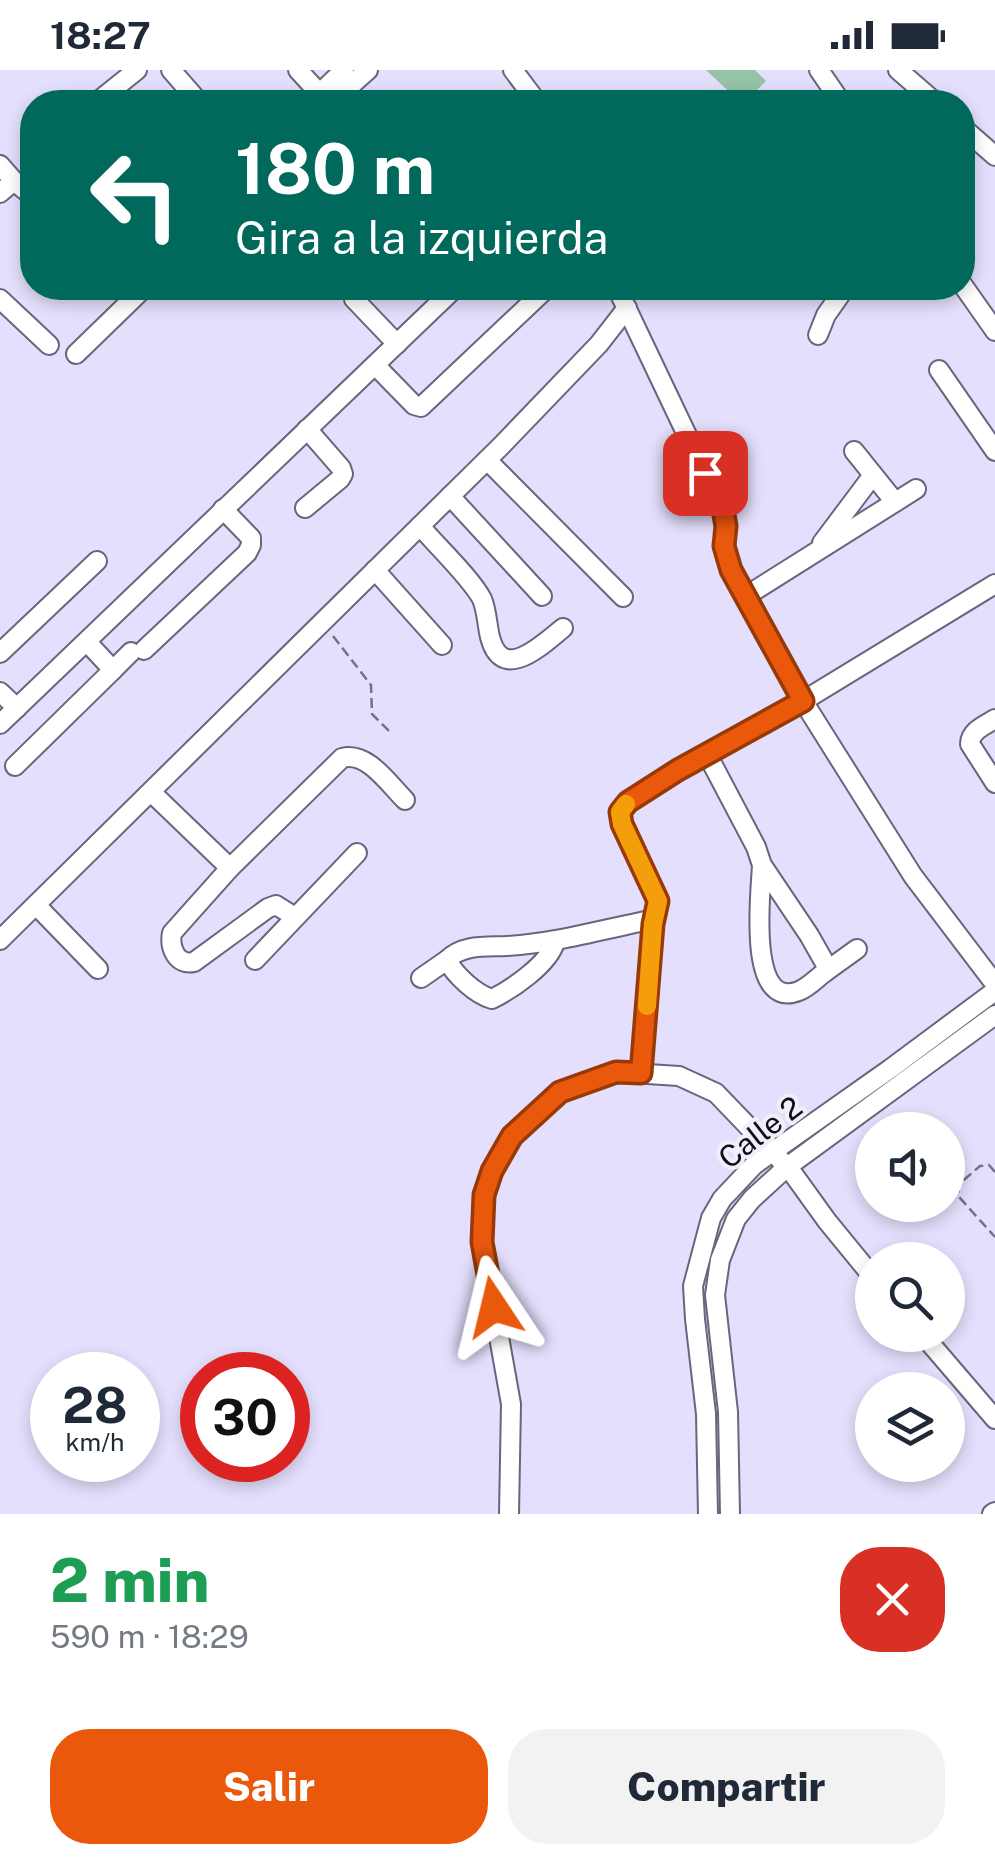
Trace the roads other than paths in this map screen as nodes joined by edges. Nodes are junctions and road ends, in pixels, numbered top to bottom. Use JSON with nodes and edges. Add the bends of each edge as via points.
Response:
{"nodes":[{"id":1,"x":136,"y":70,"type":"edge"},
{"id":2,"x":170,"y":70,"type":"edge"},
{"id":3,"x":298,"y":70,"type":"edge"},
{"id":4,"x":344,"y":70,"type":"edge"},
{"id":5,"x":368,"y":70,"type":"edge"},
{"id":6,"x":898,"y":70,"type":"edge"},
{"id":7,"x":112,"y":90,"type":"edge"},
{"id":8,"x":188,"y":90,"type":"edge"},
{"id":9,"x":313,"y":90,"type":"edge"},
{"id":10,"x":329,"y":90,"type":"edge"},
{"id":11,"x":337,"y":90,"type":"edge"},
{"id":12,"x":921,"y":90,"type":"edge"},
{"id":13,"x":0,"y":165,"type":"edge"},
{"id":14,"x":7,"y":187,"type":"edge"},
{"id":15,"x":0,"y":299,"type":"edge"},
{"id":16,"x":132,"y":300,"type":"edge"},
{"id":17,"x":355,"y":300,"type":"edge"},
{"id":18,"x":443,"y":300,"type":"edge"},
{"id":19,"x":534,"y":300,"type":"edge"},
{"id":20,"x":622,"y":300,"type":"edge"},
{"id":21,"x":837,"y":300,"type":"edge"},
{"id":22,"x":988,"y":305,"type":"edge"},
{"id":23,"x":626,"y":308,"type":"junction"},
{"id":24,"x":995,"y":331,"type":"edge"},
{"id":25,"x":818,"y":335,"type":"dead end"},
{"id":26,"x":397,"y":344,"type":"junction"},
{"id":27,"x":49,"y":345,"type":"dead end"},
{"id":28,"x":76,"y":354,"type":"dead end"},
{"id":29,"x":375,"y":365,"type":"junction"},
{"id":30,"x":939,"y":370,"type":"dead end"},
{"id":31,"x":307,"y":429,"type":"junction"},
{"id":32,"x":854,"y":451,"type":"dead end"},
{"id":33,"x":995,"y":451,"type":"edge"},
{"id":34,"x":487,"y":460,"type":"junction"},
{"id":35,"x":873,"y":475,"type":"junction"},
{"id":36,"x":916,"y":489,"type":"dead end"},
{"id":37,"x":450,"y":496,"type":"junction"},
{"id":38,"x":895,"y":502,"type":"junction"},
{"id":39,"x":223,"y":508,"type":"junction"},
{"id":40,"x":305,"y":508,"type":"dead end"},
{"id":41,"x":420,"y":526,"type":"junction"},
{"id":42,"x":816,"y":552,"type":"junction"},
{"id":43,"x":96,"y":561,"type":"dead end"},
{"id":44,"x":375,"y":570,"type":"junction"},
{"id":45,"x":995,"y":584,"type":"edge"},
{"id":46,"x":542,"y":596,"type":"dead end"},
{"id":47,"x":746,"y":596,"type":"junction"},
{"id":48,"x":623,"y":597,"type":"dead end"},
{"id":49,"x":563,"y":628,"type":"dead end"},
{"id":50,"x":87,"y":642,"type":"junction"},
{"id":51,"x":442,"y":645,"type":"dead end"},
{"id":52,"x":0,"y":653,"type":"edge"},
{"id":53,"x":113,"y":670,"type":"junction"},
{"id":54,"x":0,"y":692,"type":"edge"},
{"id":55,"x":803,"y":701,"type":"junction"},
{"id":56,"x":16,"y":708,"type":"junction"},
{"id":57,"x":995,"y":719,"type":"edge"},
{"id":58,"x":0,"y":724,"type":"edge"},
{"id":59,"x":706,"y":754,"type":"junction"},
{"id":60,"x":15,"y":766,"type":"dead end"},
{"id":61,"x":995,"y":783,"type":"edge"},
{"id":62,"x":151,"y":792,"type":"junction"},
{"id":63,"x":405,"y":800,"type":"dead end"},
{"id":64,"x":356,"y":854,"type":"dead end"},
{"id":65,"x":762,"y":865,"type":"junction"},
{"id":66,"x":230,"y":868,"type":"junction"},
{"id":67,"x":784,"y":898,"type":"junction"},
{"id":68,"x":760,"y":905,"type":"junction"},
{"id":69,"x":36,"y":906,"type":"junction"},
{"id":70,"x":295,"y":918,"type":"junction"},
{"id":71,"x":654,"y":919,"type":"junction"},
{"id":72,"x":0,"y":940,"type":"edge"},
{"id":73,"x":554,"y":942,"type":"junction"},
{"id":74,"x":857,"y":950,"type":"dead end"},
{"id":75,"x":255,"y":960,"type":"dead end"},
{"id":76,"x":447,"y":960,"type":"junction"},
{"id":77,"x":98,"y":968,"type":"dead end"},
{"id":78,"x":825,"y":972,"type":"junction"},
{"id":79,"x":421,"y":978,"type":"dead end"},
{"id":80,"x":995,"y":988,"type":"edge"},
{"id":81,"x":995,"y":1015,"type":"edge"},
{"id":82,"x":641,"y":1073,"type":"junction"},
{"id":83,"x":772,"y":1150,"type":"junction"},
{"id":84,"x":787,"y":1167,"type":"junction"},
{"id":85,"x":855,"y":1256,"type":"edge"},
{"id":86,"x":938,"y":1352,"type":"edge"},
{"id":87,"x":995,"y":1419,"type":"edge"},
{"id":88,"x":509,"y":1514,"type":"edge"},
{"id":89,"x":708,"y":1514,"type":"edge"},
{"id":90,"x":730,"y":1514,"type":"edge"}],
"edges":[{"from":1,"to":7,"type":"street"},
{"from":2,"to":8,"type":"street"},
{"from":3,"to":9,"type":"street"},
{"from":4,"to":10,"type":"street"},
{"from":5,"to":11,"type":"street"},
{"from":6,"to":12,"type":"street"},
{"from":13,"to":14,"type":"street"},
{"from":15,"to":27,"type":"street"},
{"from":16,"to":28,"type":"street"},
{"from":17,"to":26,"type":"street"},
{"from":18,"to":26,"type":"street"},
{"from":19,"to":29,"type":"street","via":[[421,407]]},
{"from":20,"to":23,"type":"street"},
{"from":21,"to":25,"type":"street"},
{"from":22,"to":24,"type":"street"},
{"from":23,"to":34,"type":"street"},
{"from":23,"to":47,"type":"street","via":[[722,504],[724,546]]},
{"from":26,"to":29,"type":"street"},
{"from":29,"to":31,"type":"street"},
{"from":30,"to":33,"type":"street"},
{"from":31,"to":39,"type":"street"},
{"from":31,"to":40,"type":"street","via":[[342,474]]},
{"from":32,"to":35,"type":"street"},
{"from":34,"to":37,"type":"street"},
{"from":34,"to":48,"type":"street"},
{"from":35,"to":38,"type":"street"},
{"from":35,"to":42,"type":"street"},
{"from":36,"to":38,"type":"street"},
{"from":37,"to":41,"type":"street"},
{"from":37,"to":46,"type":"street"},
{"from":38,"to":42,"type":"street"},
{"from":39,"to":50,"type":"street"},
{"from":39,"to":53,"type":"street","via":[[251,538],[248,553]]},
{"from":41,"to":44,"type":"street"},
{"from":41,"to":49,"type":"street","via":[[480,596],[502,658],[532,652]]},
{"from":42,"to":47,"type":"street"},
{"from":43,"to":52,"type":"street"},
{"from":44,"to":51,"type":"street"},
{"from":44,"to":62,"type":"street"},
{"from":45,"to":55,"type":"street"},
{"from":47,"to":55,"type":"street"},
{"from":50,"to":53,"type":"street"},
{"from":50,"to":56,"type":"street"},
{"from":53,"to":60,"type":"street"},
{"from":54,"to":56,"type":"street"},
{"from":55,"to":59,"type":"street"},
{"from":55,"to":80,"type":"street","via":[[913,876]]},
{"from":56,"to":58,"type":"street"},
{"from":57,"to":61,"type":"street","via":[[974,732],[970,744]]},
{"from":59,"to":65,"type":"street"},
{"from":59,"to":71,"type":"street","via":[[620,812],[658,901]]},
{"from":62,"to":66,"type":"street"},
{"from":62,"to":69,"type":"street"},
{"from":63,"to":66,"type":"street","via":[[362,758],[342,758]]},
{"from":64,"to":70,"type":"street"},
{"from":65,"to":67,"type":"street"},
{"from":65,"to":68,"type":"street"},
{"from":66,"to":70,"type":"street","via":[[172,933],[181,961],[194,962],[268,908],[276,905]]},
{"from":67,"to":68,"type":"street"},
{"from":67,"to":78,"type":"street"},
{"from":68,"to":78,"type":"street","via":[[760,952],[774,986],[794,993]]},
{"from":69,"to":72,"type":"street"},
{"from":69,"to":77,"type":"street"},
{"from":70,"to":75,"type":"street"},
{"from":71,"to":73,"type":"street"},
{"from":71,"to":82,"type":"street"},
{"from":73,"to":76,"type":"street","via":[[472,948]]},
{"from":73,"to":76,"type":"street","via":[[492,1006]]},
{"from":74,"to":78,"type":"street"},
{"from":76,"to":79,"type":"street"},
{"from":80,"to":83,"type":"street","name":"Calle 2"},
{"from":81,"to":84,"type":"street"},
{"from":82,"to":83,"type":"street","via":[[680,1076],[716,1093]]},
{"from":82,"to":88,"type":"street","via":[[616,1072],[560,1092],[512,1136],[484,1195],[482,1242],[511,1404]]},
{"from":83,"to":84,"type":"street"},
{"from":83,"to":89,"type":"street","name":"Calle 2","via":[[722,1199],[693,1286]]},
{"from":84,"to":85,"type":"street"},
{"from":84,"to":90,"type":"street","via":[[736,1219],[716,1280]]},
{"from":86,"to":87,"type":"street"}]}
